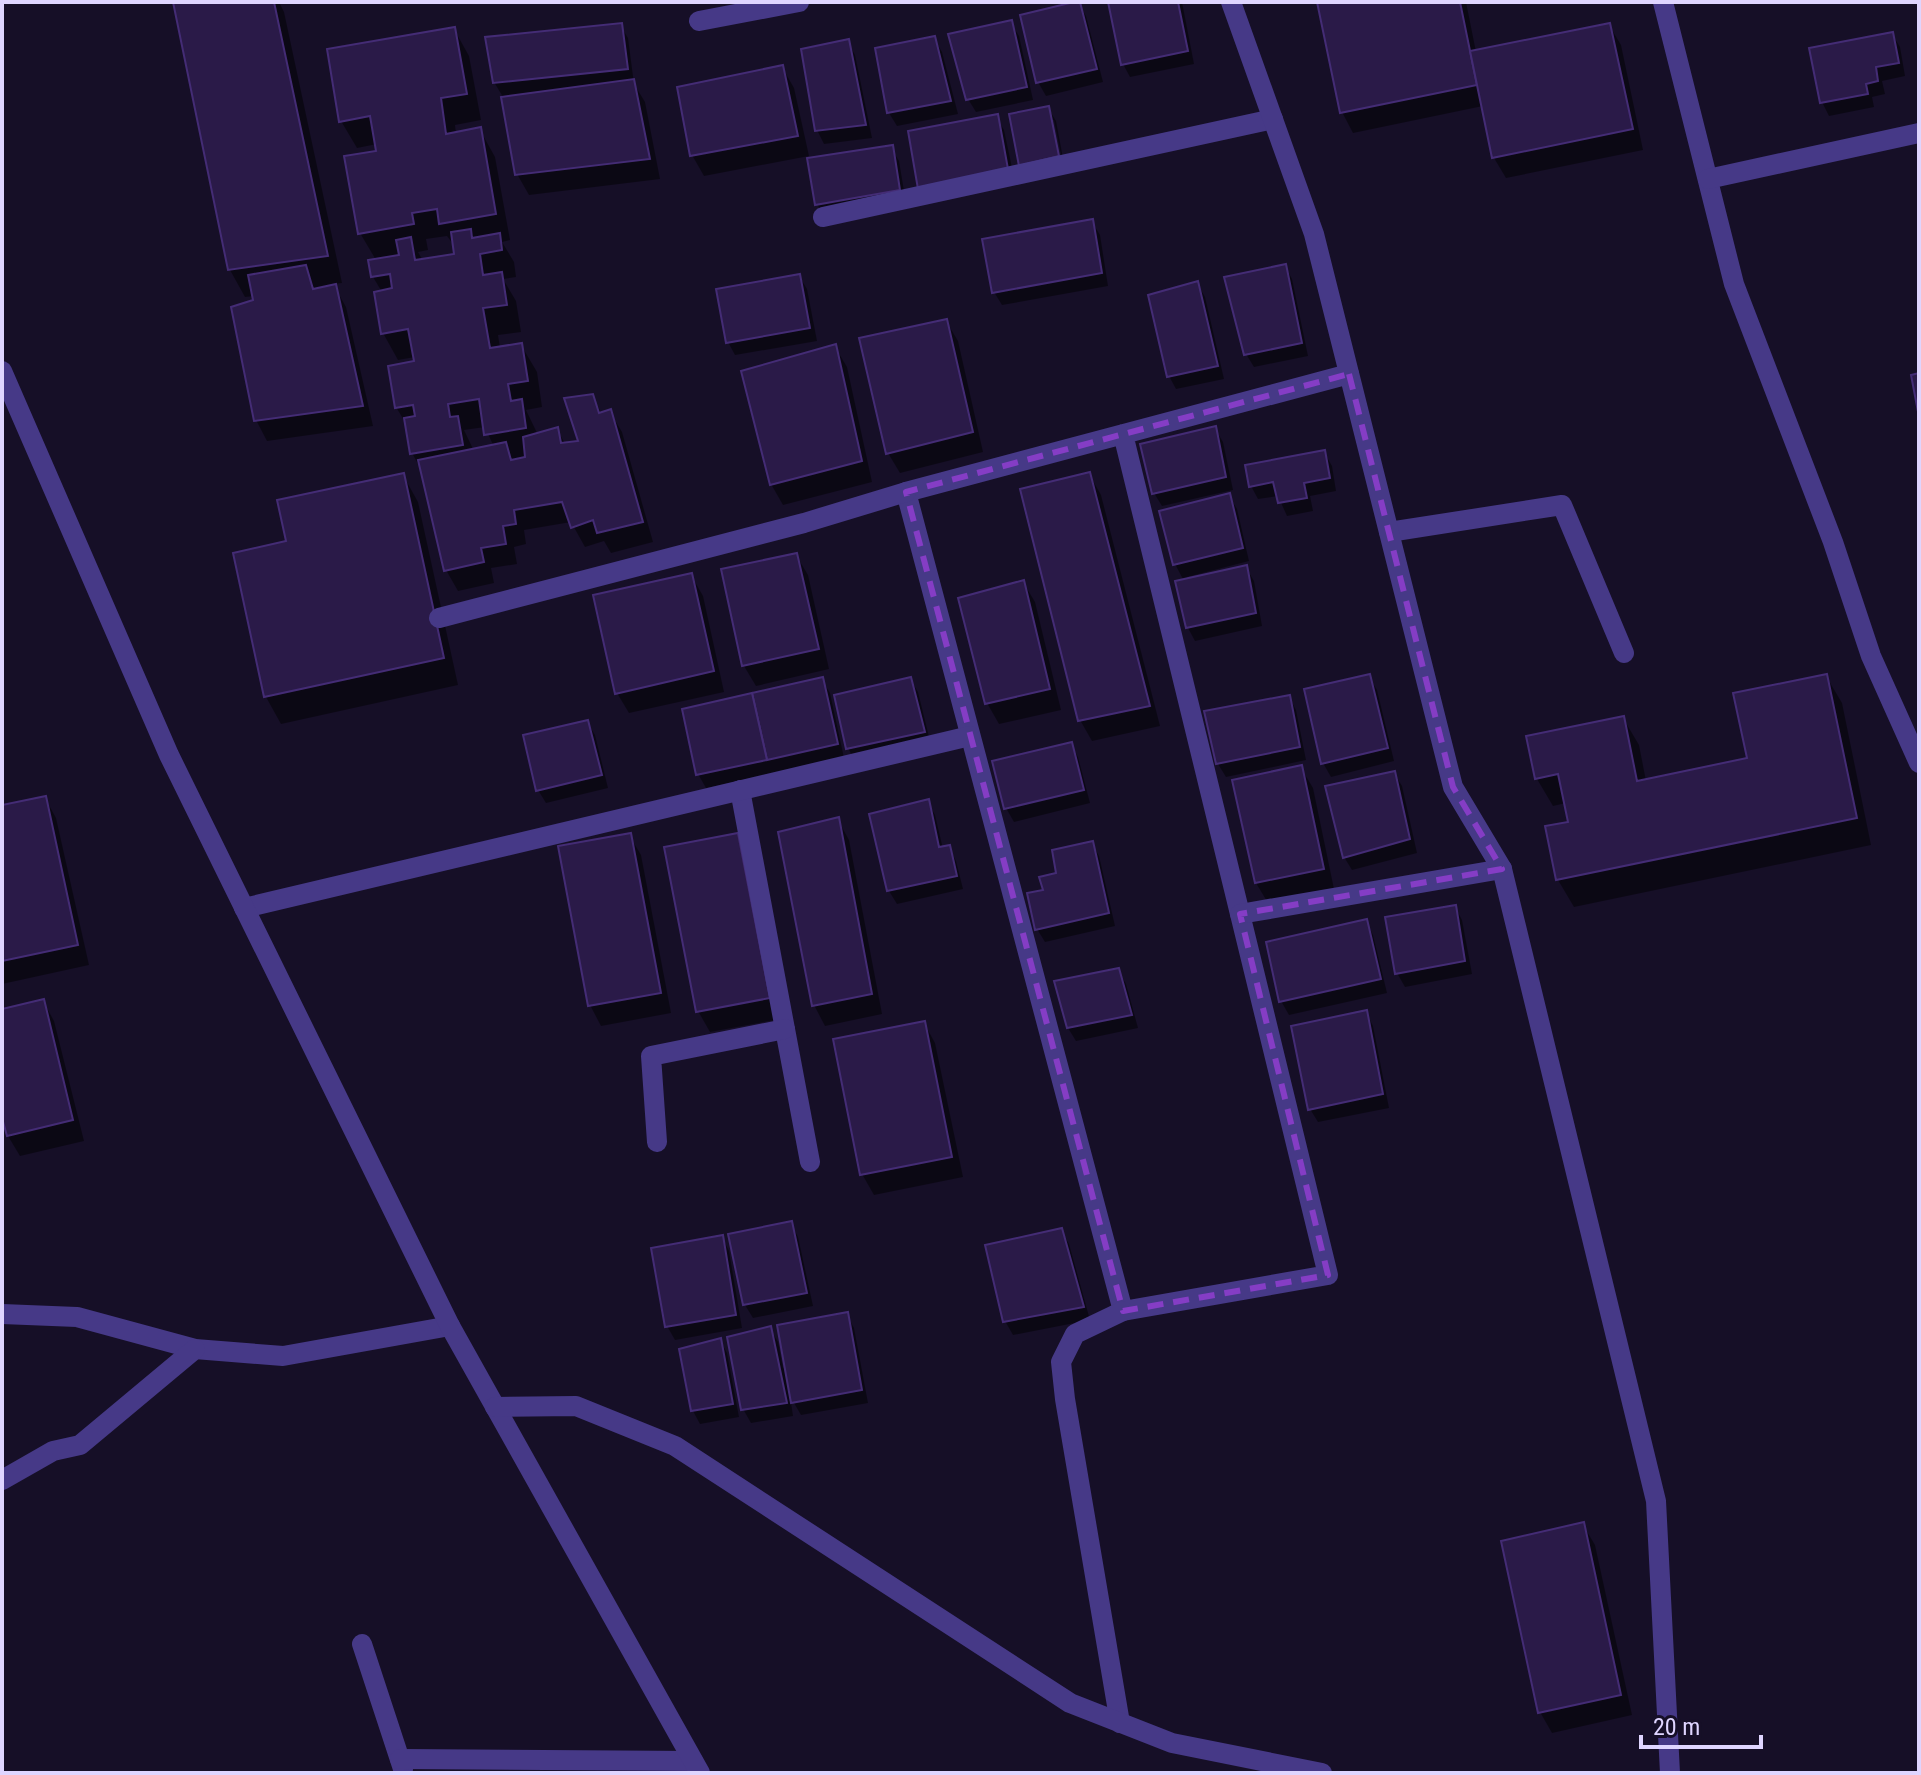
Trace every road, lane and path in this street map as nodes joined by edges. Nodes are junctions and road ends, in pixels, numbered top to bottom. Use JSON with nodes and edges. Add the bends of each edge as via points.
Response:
{"nodes":[{"id":1,"x":799,"y":2,"type":"edge"},
{"id":2,"x":1231,"y":2,"type":"edge"},
{"id":3,"x":1663,"y":2,"type":"edge"},
{"id":4,"x":699,"y":21,"type":"dead end"},
{"id":5,"x":1273,"y":119,"type":"junction"},
{"id":6,"x":1919,"y":133,"type":"edge"},
{"id":7,"x":1708,"y":179,"type":"junction"},
{"id":8,"x":823,"y":217,"type":"dead end"},
{"id":9,"x":2,"y":371,"type":"edge"},
{"id":10,"x":1349,"y":374,"type":"junction"},
{"id":11,"x":1123,"y":434,"type":"junction"},
{"id":12,"x":906,"y":492,"type":"junction"},
{"id":13,"x":1389,"y":532,"type":"junction"},
{"id":14,"x":439,"y":618,"type":"dead end"},
{"id":15,"x":1624,"y":653,"type":"dead end"},
{"id":16,"x":970,"y":736,"type":"junction"},
{"id":17,"x":1919,"y":763,"type":"edge"},
{"id":18,"x":740,"y":790,"type":"junction"},
{"id":19,"x":1502,"y":869,"type":"junction"},
{"id":20,"x":244,"y":908,"type":"junction"},
{"id":21,"x":1240,"y":914,"type":"junction"},
{"id":22,"x":785,"y":1029,"type":"junction"},
{"id":23,"x":657,"y":1142,"type":"dead end"},
{"id":24,"x":810,"y":1162,"type":"dead end"},
{"id":25,"x":1123,"y":1311,"type":"junction"},
{"id":26,"x":2,"y":1314,"type":"edge"},
{"id":27,"x":450,"y":1326,"type":"junction"},
{"id":28,"x":195,"y":1349,"type":"junction"},
{"id":29,"x":495,"y":1407,"type":"junction"},
{"id":30,"x":2,"y":1480,"type":"edge"},
{"id":31,"x":362,"y":1644,"type":"dead end"},
{"id":32,"x":1120,"y":1723,"type":"junction"},
{"id":33,"x":402,"y":1766,"type":"edge"},
{"id":34,"x":696,"y":1767,"type":"edge"},
{"id":35,"x":1322,"y":1773,"type":"edge"},
{"id":36,"x":1670,"y":1773,"type":"edge"}],
"edges":[{"from":1,"to":4,"type":"street"},
{"from":2,"to":5,"type":"street"},
{"from":3,"to":7,"type":"street"},
{"from":5,"to":8,"type":"street"},
{"from":5,"to":10,"type":"street","via":[[1314,234]]},
{"from":6,"to":7,"type":"street"},
{"from":7,"to":17,"type":"street","via":[[1734,284],[1871,656]]},
{"from":9,"to":20,"type":"street","via":[[169,755]]},
{"from":10,"to":11,"type":"street"},
{"from":10,"to":13,"type":"street"},
{"from":11,"to":12,"type":"street"},
{"from":11,"to":21,"type":"street"},
{"from":12,"to":14,"type":"street"},
{"from":12,"to":16,"type":"street"},
{"from":13,"to":15,"type":"street","via":[[1562,505]]},
{"from":13,"to":19,"type":"street","via":[[1453,787]]},
{"from":16,"to":18,"type":"street"},
{"from":16,"to":25,"type":"street"},
{"from":18,"to":20,"type":"street"},
{"from":18,"to":22,"type":"street"},
{"from":19,"to":21,"type":"street"},
{"from":19,"to":36,"type":"street","via":[[1656,1501]]},
{"from":20,"to":27,"type":"street"},
{"from":21,"to":25,"type":"street","via":[[1328,1275]]},
{"from":22,"to":23,"type":"street","via":[[651,1056]]},
{"from":22,"to":24,"type":"street"},
{"from":25,"to":32,"type":"street","via":[[1075,1334],[1061,1362]]},
{"from":26,"to":28,"type":"street","via":[[77,1317]]},
{"from":27,"to":28,"type":"street","via":[[283,1356]]},
{"from":27,"to":29,"type":"street"},
{"from":28,"to":30,"type":"street","via":[[80,1445],[53,1451]]},
{"from":29,"to":32,"type":"street","via":[[576,1406],[675,1446],[1070,1703]]},
{"from":29,"to":34,"type":"street"},
{"from":31,"to":33,"type":"street"},
{"from":32,"to":35,"type":"street","via":[[1172,1743]]},
{"from":33,"to":34,"type":"street"}]}
